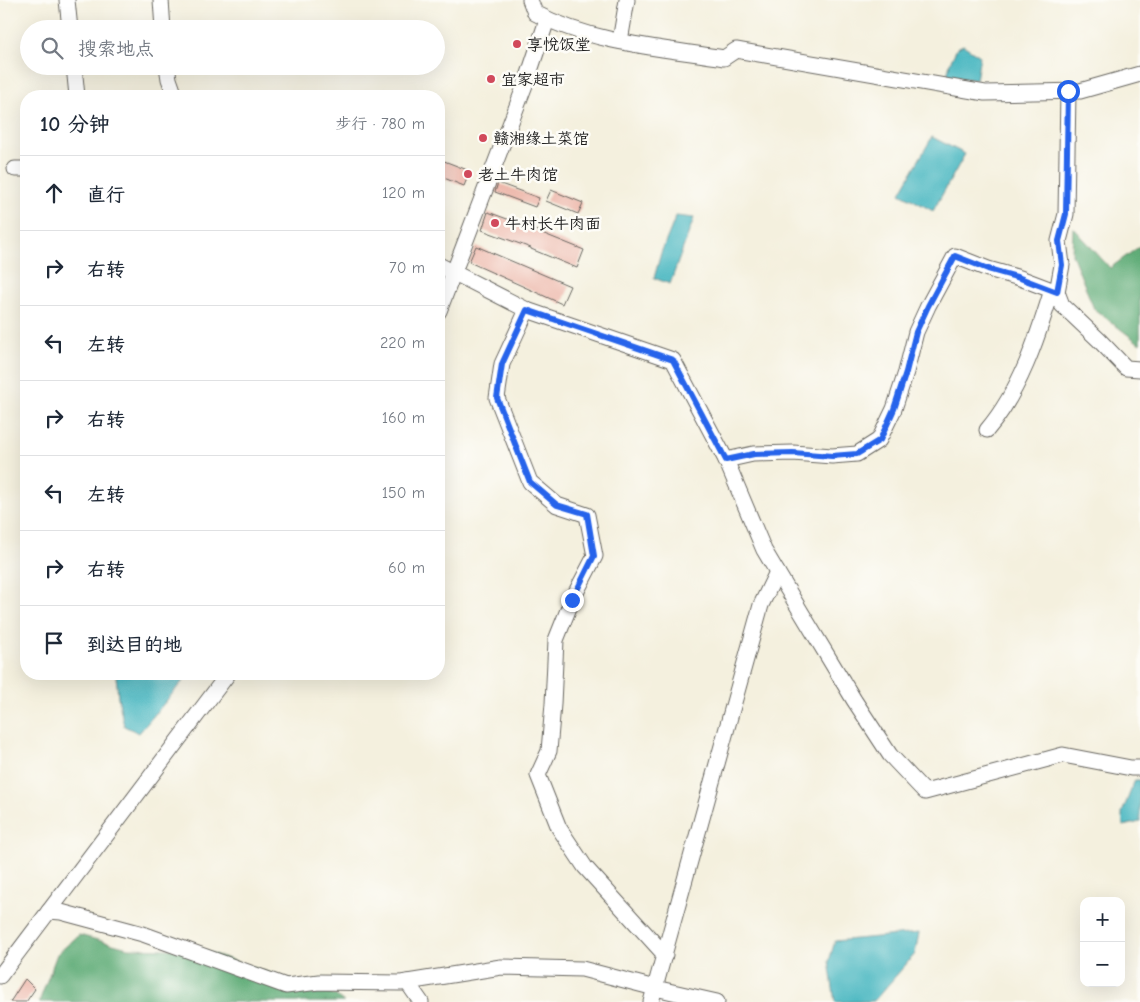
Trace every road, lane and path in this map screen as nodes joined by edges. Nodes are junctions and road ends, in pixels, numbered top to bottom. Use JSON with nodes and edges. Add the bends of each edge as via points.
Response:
{"nodes":[{"id":1,"x":67,"y":0,"type":"edge"},
{"id":2,"x":161,"y":0,"type":"edge"},
{"id":3,"x":627,"y":0,"type":"edge"},
{"id":4,"x":539,"y":8,"type":"edge"},
{"id":5,"x":69,"y":20,"type":"edge"},
{"id":6,"x":162,"y":20,"type":"edge"},
{"id":7,"x":620,"y":41,"type":"junction"},
{"id":8,"x":1140,"y":74,"type":"edge"},
{"id":9,"x":75,"y":75,"type":"edge"},
{"id":10,"x":168,"y":75,"type":"edge"},
{"id":11,"x":76,"y":90,"type":"edge"},
{"id":12,"x":173,"y":90,"type":"edge"},
{"id":13,"x":1068,"y":91,"type":"junction"},
{"id":14,"x":445,"y":268,"type":"edge"},
{"id":15,"x":454,"y":272,"type":"junction"},
{"id":16,"x":1054,"y":291,"type":"junction"},
{"id":17,"x":445,"y":295,"type":"edge"},
{"id":18,"x":527,"y":310,"type":"junction"},
{"id":19,"x":1140,"y":369,"type":"edge"},
{"id":20,"x":987,"y":430,"type":"dead end"},
{"id":21,"x":726,"y":460,"type":"junction"},
{"id":22,"x":777,"y":572,"type":"junction"},
{"id":23,"x":223,"y":680,"type":"edge"},
{"id":24,"x":1140,"y":768,"type":"edge"},
{"id":25,"x":49,"y":911,"type":"junction"},
{"id":26,"x":665,"y":955,"type":"junction"},
{"id":27,"x":0,"y":976,"type":"edge"},
{"id":28,"x":407,"y":982,"type":"junction"},
{"id":29,"x":653,"y":995,"type":"edge"},
{"id":30,"x":679,"y":998,"type":"edge"},
{"id":31,"x":421,"y":1002,"type":"edge"},
{"id":32,"x":717,"y":1002,"type":"edge"}],
"edges":[{"from":1,"to":5,"type":"street"},
{"from":2,"to":6,"type":"street"},
{"from":3,"to":7,"type":"street"},
{"from":4,"to":7,"type":"street","via":[[561,26]]},
{"from":4,"to":15,"type":"street","via":[[528,78]]},
{"from":7,"to":13,"type":"street","via":[[724,58],[736,50],[985,94]]},
{"from":8,"to":13,"type":"street","via":[[1080,91]]},
{"from":9,"to":11,"type":"street"},
{"from":10,"to":12,"type":"street"},
{"from":13,"to":16,"type":"street","via":[[1066,214],[1059,241],[1062,265]]},
{"from":14,"to":15,"type":"street"},
{"from":15,"to":17,"type":"street"},
{"from":15,"to":18,"type":"street"},
{"from":16,"to":19,"type":"street","via":[[1062,305],[1126,368]]},
{"from":16,"to":20,"type":"street","via":[[1023,371],[1000,415]]},
{"from":16,"to":21,"type":"street","via":[[955,256],[916,332],[894,409],[880,440],[857,454],[754,454]]},
{"from":18,"to":21,"type":"street","via":[[673,360]]},
{"from":18,"to":26,"type":"street","via":[[502,364],[497,398],[530,482],[557,505],[587,514],[594,556],[556,640],[549,751],[538,776],[560,828],[585,867]]},
{"from":21,"to":22,"type":"street","via":[[764,550]]},
{"from":22,"to":24,"type":"street","via":[[890,755],[925,792],[1063,755]]},
{"from":22,"to":26,"type":"street","via":[[760,605]]},
{"from":23,"to":25,"type":"street"},
{"from":25,"to":27,"type":"street"},
{"from":25,"to":28,"type":"street","via":[[143,934],[286,986],[319,982]]},
{"from":26,"to":29,"type":"street"},
{"from":28,"to":29,"type":"street","via":[[501,967],[582,969]]},
{"from":28,"to":31,"type":"street"},
{"from":29,"to":30,"type":"street"},
{"from":30,"to":32,"type":"street"}]}
